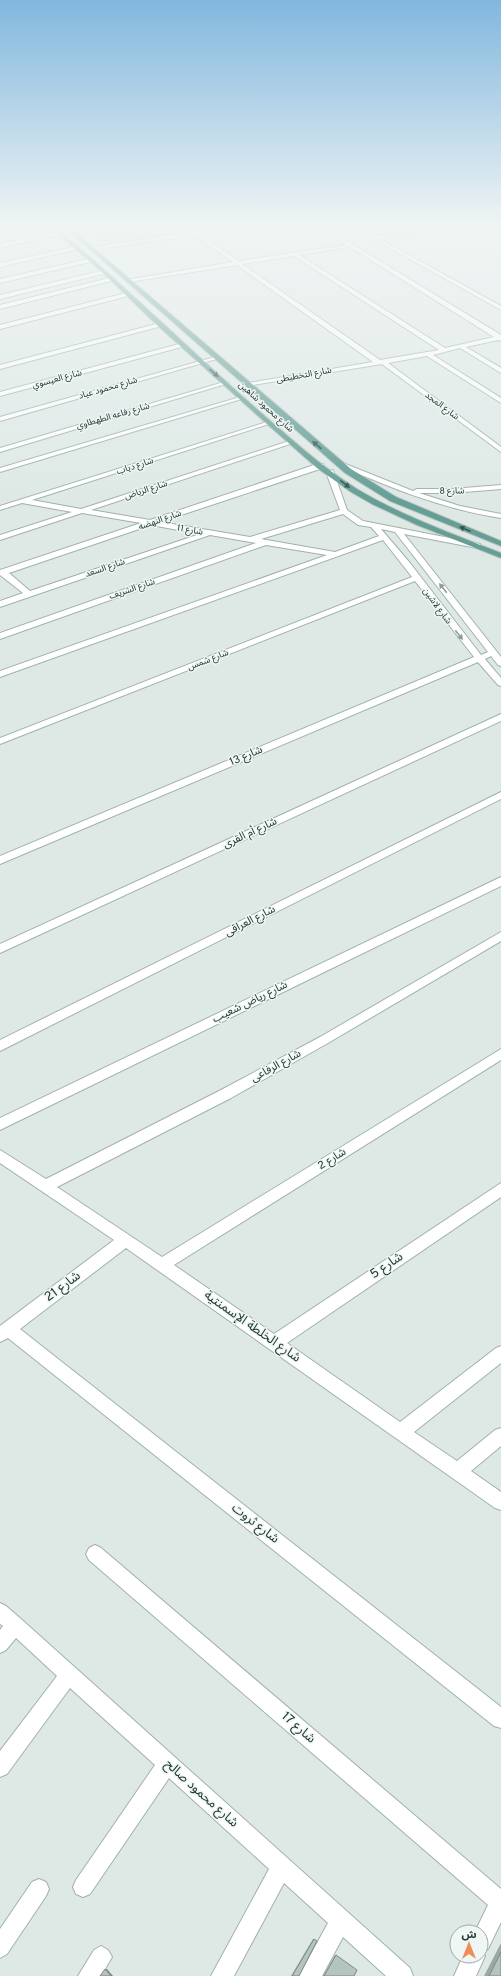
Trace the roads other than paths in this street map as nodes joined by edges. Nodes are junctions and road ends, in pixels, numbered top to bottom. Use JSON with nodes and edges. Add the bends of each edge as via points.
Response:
{"nodes":[{"id":1,"x":39,"y":317,"type":"edge"},
{"id":2,"x":152,"y":317,"type":"edge"},
{"id":3,"x":171,"y":317,"type":"edge"},
{"id":4,"x":316,"y":317,"type":"edge"},
{"id":5,"x":393,"y":317,"type":"edge"},
{"id":6,"x":466,"y":317,"type":"edge"},
{"id":7,"x":160,"y":325,"type":"junction"},
{"id":8,"x":0,"y":327,"type":"edge"},
{"id":9,"x":500,"y":338,"type":"edge"},
{"id":10,"x":183,"y":345,"type":"junction"},
{"id":11,"x":462,"y":347,"type":"junction"},
{"id":12,"x":444,"y":350,"type":"junction"},
{"id":13,"x":428,"y":354,"type":"junction"},
{"id":14,"x":217,"y":358,"type":"junction"},
{"id":15,"x":202,"y":362,"type":"junction"},
{"id":16,"x":381,"y":362,"type":"junction"},
{"id":17,"x":0,"y":367,"type":"edge"},
{"id":18,"x":501,"y":371,"type":"edge"},
{"id":19,"x":226,"y":383,"type":"junction"},
{"id":20,"x":248,"y":385,"type":"junction"},
{"id":21,"x":0,"y":394,"type":"edge"},
{"id":22,"x":242,"y":398,"type":"junction"},
{"id":23,"x":501,"y":401,"type":"edge"},
{"id":24,"x":0,"y":419,"type":"edge"},
{"id":25,"x":269,"y":423,"type":"junction"},
{"id":26,"x":291,"y":442,"type":"junction"},
{"id":27,"x":0,"y":450,"type":"edge"},
{"id":28,"x":501,"y":450,"type":"edge"},
{"id":29,"x":336,"y":462,"type":"junction"},
{"id":30,"x":320,"y":466,"type":"junction"},
{"id":31,"x":0,"y":470,"type":"edge"},
{"id":32,"x":330,"y":472,"type":"junction"},
{"id":33,"x":501,"y":487,"type":"edge"},
{"id":34,"x":403,"y":490,"type":"junction"},
{"id":35,"x":22,"y":502,"type":"junction"},
{"id":36,"x":0,"y":508,"type":"edge"},
{"id":37,"x":344,"y":511,"type":"junction"},
{"id":38,"x":82,"y":512,"type":"junction"},
{"id":39,"x":501,"y":516,"type":"edge"},
{"id":40,"x":150,"y":523,"type":"junction"},
{"id":41,"x":376,"y":526,"type":"junction"},
{"id":42,"x":398,"y":531,"type":"junction"},
{"id":43,"x":210,"y":533,"type":"junction"},
{"id":44,"x":385,"y":537,"type":"junction"},
{"id":45,"x":0,"y":538,"type":"edge"},
{"id":46,"x":250,"y":540,"type":"junction"},
{"id":47,"x":264,"y":542,"type":"junction"},
{"id":48,"x":501,"y":544,"type":"edge"},
{"id":49,"x":477,"y":546,"type":"junction"},
{"id":50,"x":410,"y":547,"type":"junction"},
{"id":51,"x":395,"y":548,"type":"junction"},
{"id":52,"x":334,"y":554,"type":"junction"},
{"id":53,"x":501,"y":556,"type":"edge"},
{"id":54,"x":1,"y":573,"type":"edge"},
{"id":55,"x":416,"y":578,"type":"junction"},
{"id":56,"x":29,"y":594,"type":"junction"},
{"id":57,"x":0,"y":604,"type":"edge"},
{"id":58,"x":0,"y":636,"type":"edge"},
{"id":59,"x":492,"y":652,"type":"junction"},
{"id":60,"x":478,"y":658,"type":"junction"},
{"id":61,"x":501,"y":663,"type":"edge"},
{"id":62,"x":0,"y":674,"type":"edge"},
{"id":63,"x":501,"y":683,"type":"edge"},
{"id":64,"x":501,"y":717,"type":"edge"},
{"id":65,"x":0,"y":741,"type":"edge"},
{"id":66,"x":501,"y":795,"type":"edge"},
{"id":67,"x":0,"y":860,"type":"edge"},
{"id":68,"x":501,"y":881,"type":"edge"},
{"id":69,"x":501,"y":936,"type":"edge"},
{"id":70,"x":0,"y":949,"type":"edge"},
{"id":71,"x":0,"y":1046,"type":"edge"},
{"id":72,"x":501,"y":1054,"type":"edge"},
{"id":73,"x":0,"y":1124,"type":"edge"},
{"id":74,"x":0,"y":1156,"type":"edge"},
{"id":75,"x":45,"y":1186,"type":"junction"},
{"id":76,"x":501,"y":1189,"type":"edge"},
{"id":77,"x":126,"y":1240,"type":"junction"},
{"id":78,"x":162,"y":1265,"type":"junction"},
{"id":79,"x":4,"y":1332,"type":"edge"},
{"id":80,"x":274,"y":1343,"type":"junction"},
{"id":81,"x":501,"y":1353,"type":"edge"},
{"id":82,"x":401,"y":1432,"type":"junction"},
{"id":83,"x":501,"y":1436,"type":"edge"},
{"id":84,"x":458,"y":1472,"type":"junction"},
{"id":85,"x":501,"y":1502,"type":"edge"},
{"id":86,"x":95,"y":1554,"type":"dead end"},
{"id":87,"x":0,"y":1612,"type":"edge"},
{"id":88,"x":16,"y":1625,"type":"junction"},
{"id":89,"x":0,"y":1644,"type":"edge"},
{"id":90,"x":69,"y":1675,"type":"junction"},
{"id":91,"x":501,"y":1719,"type":"edge"},
{"id":92,"x":168,"y":1764,"type":"junction"},
{"id":93,"x":0,"y":1767,"type":"edge"},
{"id":94,"x":281,"y":1867,"type":"junction"},
{"id":95,"x":83,"y":1887,"type":"dead end"},
{"id":96,"x":39,"y":1889,"type":"dead end"},
{"id":97,"x":500,"y":1900,"type":"edge"},
{"id":98,"x":341,"y":1921,"type":"junction"},
{"id":99,"x":489,"y":1924,"type":"edge"},
{"id":100,"x":0,"y":1947,"type":"edge"},
{"id":101,"x":101,"y":1958,"type":"dead end"},
{"id":102,"x":470,"y":1964,"type":"edge"},
{"id":103,"x":89,"y":1976,"type":"edge"},
{"id":104,"x":222,"y":1976,"type":"edge"},
{"id":105,"x":310,"y":1976,"type":"edge"},
{"id":106,"x":402,"y":1976,"type":"edge"},
{"id":107,"x":465,"y":1976,"type":"edge"}],
"edges":[{"from":1,"to":8,"type":"street"},
{"from":2,"to":7,"type":"main road","name":"شارع محمود شاهين"},
{"from":3,"to":14,"type":"main road","name":"شارع محمود شاهين"},
{"from":4,"to":16,"type":"street","name":"شارع المجد"},
{"from":5,"to":12,"type":"street"},
{"from":6,"to":9,"type":"street"},
{"from":7,"to":10,"type":"main road","name":"شارع محمود شاهين"},
{"from":7,"to":17,"type":"street"},
{"from":9,"to":11,"type":"street","name":"شارع التخطيطى"},
{"from":10,"to":15,"type":"main road","name":"شارع محمود شاهين"},
{"from":10,"to":21,"type":"street","name":"شارع العيسوي"},
{"from":11,"to":12,"type":"street","name":"شارع التخطيطى"},
{"from":11,"to":18,"type":"street"},
{"from":12,"to":13,"type":"street","name":"شارع التخطيطى"},
{"from":13,"to":16,"type":"street","name":"شارع التخطيطى"},
{"from":13,"to":23,"type":"street"},
{"from":14,"to":15,"type":"street","name":"شارع محمود عياد"},
{"from":14,"to":20,"type":"main road","name":"شارع محمود شاهين"},
{"from":15,"to":19,"type":"main road","name":"شارع محمود شاهين","one_way":true},
{"from":15,"to":24,"type":"street","name":"شارع محمود عياد"},
{"from":16,"to":20,"type":"street","name":"شارع التخطيطى"},
{"from":16,"to":28,"type":"street","name":"شارع المجد"},
{"from":19,"to":22,"type":"main road","name":"شارع محمود شاهين"},
{"from":19,"to":27,"type":"street","name":"شارع رفاعه الطهطاوي"},
{"from":29,"to":20,"type":"main road","name":"شارع محمود شاهين","one_way":true},
{"from":22,"to":25,"type":"main road","name":"شارع محمود شاهين"},
{"from":22,"to":31,"type":"street"},
{"from":25,"to":26,"type":"main road","name":"شارع محمود شاهين"},
{"from":25,"to":35,"type":"street","name":"شارع دياب"},
{"from":26,"to":30,"type":"main road","name":"شارع محمود شاهين"},
{"from":26,"to":38,"type":"street","name":"شارع الرياض"},
{"from":29,"to":34,"type":"street"},
{"from":48,"to":29,"type":"main road","name":"شارع محمود شاهين","one_way":true,"via":[[392,499],[361,481]]},
{"from":30,"to":32,"type":"main road","name":"شارع محمود شاهين"},
{"from":30,"to":40,"type":"street","name":"شارع النهضه"},
{"from":32,"to":37,"type":"street"},
{"from":32,"to":49,"type":"main road","name":"شارع محمود شاهين","one_way":true,"via":[[375,502]]},
{"from":33,"to":34,"type":"street","name":"شارع 8","via":[[452,491]]},
{"from":34,"to":39,"type":"street","via":[[454,507]]},
{"from":35,"to":36,"type":"street","name":"شارع دياب"},
{"from":35,"to":38,"type":"street","name":"شارع 11"},
{"from":37,"to":41,"type":"street","via":[[357,521]]},
{"from":37,"to":46,"type":"street"},
{"from":38,"to":40,"type":"street","name":"شارع 11"},
{"from":38,"to":45,"type":"street","name":"شارع الرياض"},
{"from":40,"to":43,"type":"street","name":"شارع 11"},
{"from":40,"to":54,"type":"street","name":"شارع النهضه"},
{"from":41,"to":42,"type":"street"},
{"from":41,"to":44,"type":"street","name":"شارع لاشين"},
{"from":42,"to":49,"type":"street"},
{"from":42,"to":50,"type":"street","name":"شارع لاشين"},
{"from":43,"to":46,"type":"street","name":"شارع 11"},
{"from":43,"to":56,"type":"street","name":"شارع السعد"},
{"from":44,"to":51,"type":"street","name":"شارع لاشين"},
{"from":44,"to":52,"type":"street"},
{"from":46,"to":47,"type":"street","name":"شارع 11"},
{"from":47,"to":52,"type":"street","name":"شارع 11"},
{"from":47,"to":58,"type":"street","name":"شارع الشريف"},
{"from":49,"to":53,"type":"main road","name":"شارع محمود شاهين"},
{"from":50,"to":51,"type":"street"},
{"from":59,"to":50,"type":"street","name":"شارع لاشين","one_way":true},
{"from":51,"to":55,"type":"street","name":"شارع لاشين"},
{"from":52,"to":62,"type":"street"},
{"from":54,"to":56,"type":"street"},
{"from":55,"to":60,"type":"street","name":"شارع لاشين","one_way":true},
{"from":55,"to":65,"type":"street","name":"شارع شمس"},
{"from":56,"to":57,"type":"street","name":"شارع السعد"},
{"from":59,"to":60,"type":"street","name":"شارع 13"},
{"from":59,"to":61,"type":"street","name":"شارع لاشين"},
{"from":60,"to":63,"type":"street","name":"شارع لاشين"},
{"from":60,"to":67,"type":"street","name":"شارع 13"},
{"from":64,"to":70,"type":"street","name":"شارع أم القرى"},
{"from":66,"to":71,"type":"street","name":"شارع العراقى"},
{"from":68,"to":73,"type":"street","name":"شارع رياض شعيب"},
{"from":69,"to":75,"type":"street","name":"شارع الرفاعى","via":[[233,1090]]},
{"from":72,"to":78,"type":"street","name":"شارع 2"},
{"from":74,"to":75,"type":"street","name":"شارع الخلطة الإسمنتية"},
{"from":75,"to":77,"type":"street","name":"شارع الخلطة الإسمنتية"},
{"from":76,"to":80,"type":"street","name":"شارع 5"},
{"from":77,"to":78,"type":"street","name":"شارع الخلطة الإسمنتية"},
{"from":77,"to":79,"type":"street","name":"شارع 21"},
{"from":78,"to":80,"type":"street","name":"شارع الخلطة الإسمنتية"},
{"from":79,"to":91,"type":"street","name":"شارع ثروت"},
{"from":80,"to":82,"type":"street","name":"شارع الخلطة الإسمنتية"},
{"from":81,"to":82,"type":"street"},
{"from":82,"to":84,"type":"street","name":"شارع الخلطة الإسمنتية"},
{"from":83,"to":84,"type":"street"},
{"from":84,"to":85,"type":"street","name":"شارع الخلطة الإسمنتية"},
{"from":86,"to":97,"type":"street","name":"شارع 17"},
{"from":87,"to":88,"type":"street","name":"شارع محمود صالح"},
{"from":88,"to":89,"type":"street"},
{"from":88,"to":90,"type":"street","name":"شارع محمود صالح"},
{"from":90,"to":92,"type":"street","name":"شارع محمود صالح"},
{"from":90,"to":93,"type":"street"},
{"from":92,"to":94,"type":"street","name":"شارع محمود صالح"},
{"from":92,"to":95,"type":"street"},
{"from":94,"to":98,"type":"street","name":"شارع محمود صالح"},
{"from":94,"to":104,"type":"street"},
{"from":96,"to":100,"type":"street"},
{"from":97,"to":99,"type":"street"},
{"from":98,"to":105,"type":"street"},
{"from":98,"to":106,"type":"street","name":"شارع محمود صالح"},
{"from":101,"to":103,"type":"street"},
{"from":102,"to":107,"type":"street"}]}
